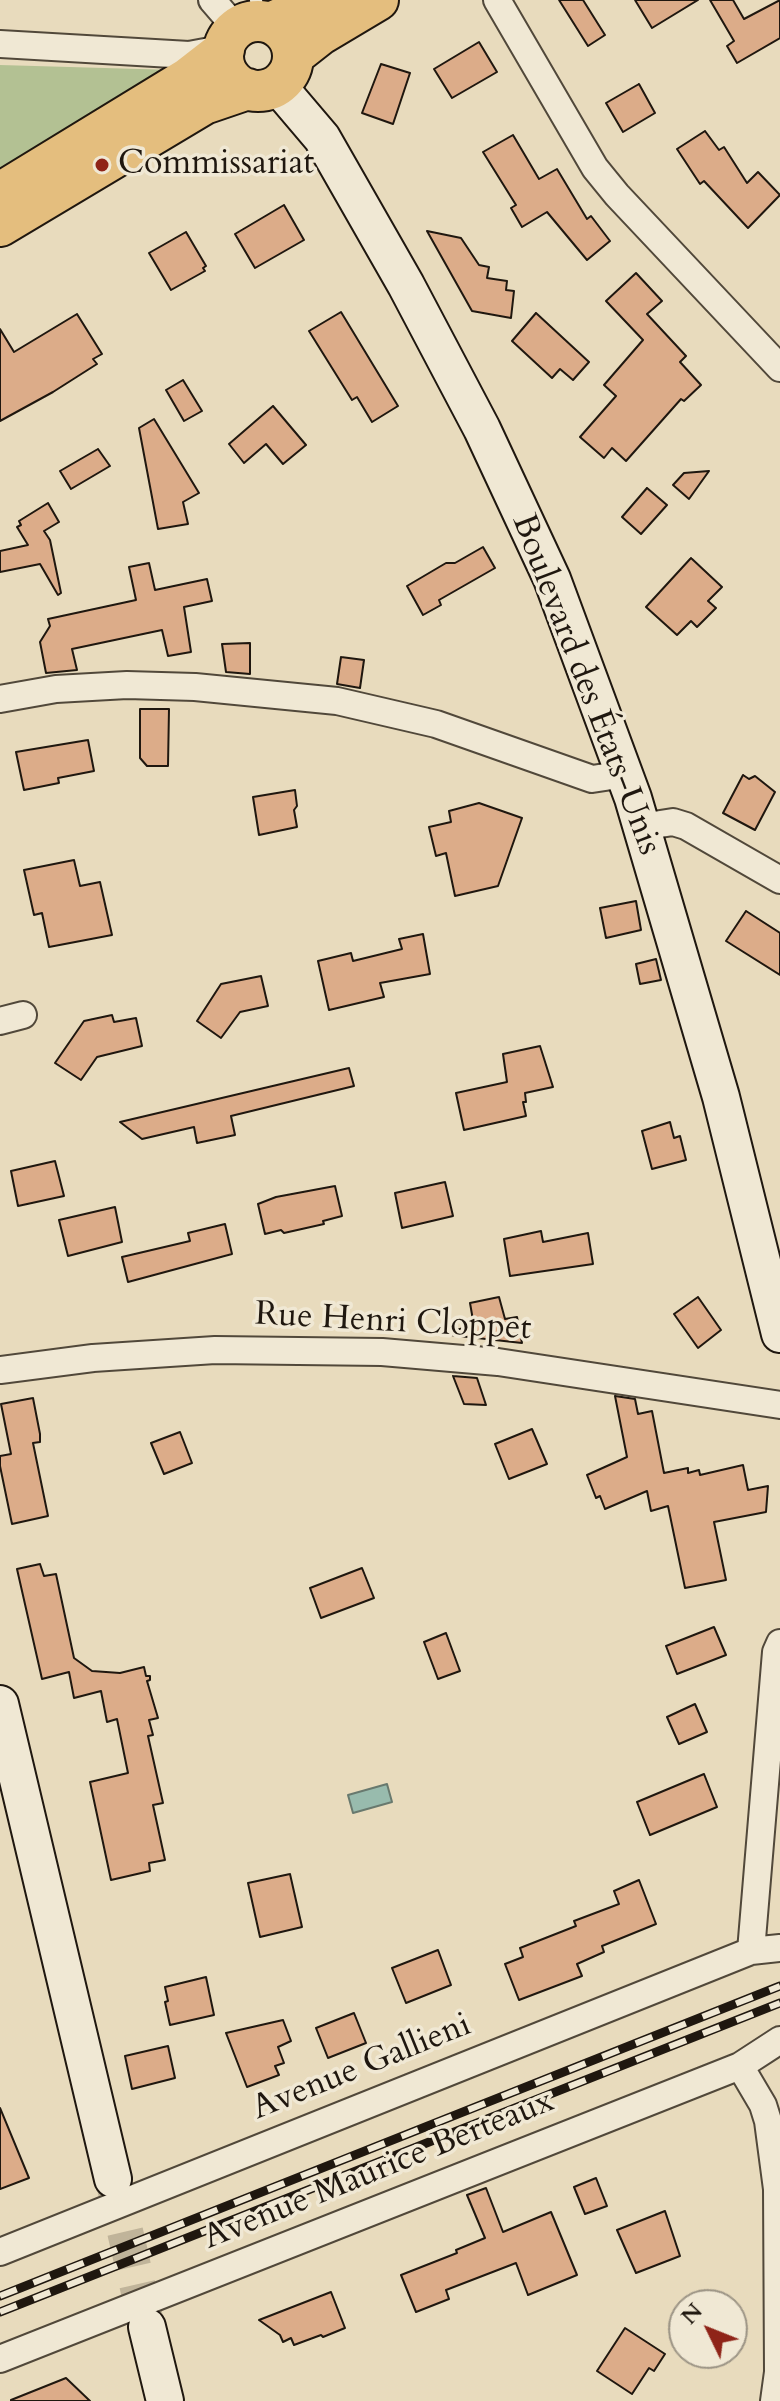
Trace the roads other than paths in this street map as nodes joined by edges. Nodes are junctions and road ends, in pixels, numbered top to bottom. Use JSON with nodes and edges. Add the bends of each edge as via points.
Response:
{"nodes":[{"id":1,"x":322,"y":0,"type":"edge"},
{"id":2,"x":378,"y":0,"type":"edge"},
{"id":3,"x":497,"y":0,"type":"edge"},
{"id":4,"x":240,"y":24,"type":"edge"},
{"id":5,"x":0,"y":44,"type":"edge"},
{"id":6,"x":273,"y":77,"type":"junction"},
{"id":7,"x":0,"y":193,"type":"edge"},
{"id":8,"x":0,"y":226,"type":"edge"},
{"id":9,"x":780,"y":368,"type":"edge"},
{"id":10,"x":0,"y":699,"type":"edge"},
{"id":11,"x":625,"y":774,"type":"junction"},
{"id":12,"x":641,"y":827,"type":"junction"},
{"id":13,"x":780,"y":880,"type":"edge"},
{"id":14,"x":780,"y":1334,"type":"edge"},
{"id":15,"x":0,"y":1370,"type":"edge"},
{"id":16,"x":780,"y":1405,"type":"edge"},
{"id":17,"x":780,"y":1643,"type":"edge"},
{"id":18,"x":0,"y":1704,"type":"edge"},
{"id":19,"x":780,"y":1948,"type":"edge"},
{"id":20,"x":751,"y":1951,"type":"junction"},
{"id":21,"x":780,"y":2040,"type":"edge"},
{"id":22,"x":740,"y":2066,"type":"junction"},
{"id":23,"x":113,"y":2179,"type":"tunnel mouth"},
{"id":24,"x":0,"y":2252,"type":"edge"},
{"id":25,"x":147,"y":2327,"type":"tunnel mouth"},
{"id":26,"x":0,"y":2359,"type":"edge"},
{"id":27,"x":779,"y":2372,"type":"edge"},
{"id":28,"x":165,"y":2401,"type":"edge"},
{"id":29,"x":774,"y":2401,"type":"edge"}],
"edges":[{"from":1,"to":4,"type":"main road"},
{"from":2,"to":6,"type":"main road","via":[[321,34]]},
{"from":3,"to":9,"type":"street","via":[[595,168]]},
{"from":4,"to":5,"type":"street","via":[[189,55]]},
{"from":4,"to":6,"type":"main road","via":[[288,38]]},
{"from":4,"to":6,"type":"main road","via":[[228,72],[236,82]]},
{"from":4,"to":7,"type":"main road","via":[[188,78]]},
{"from":6,"to":8,"type":"main road","via":[[204,104]]},
{"from":6,"to":11,"type":"street","name":"Boulevard des États-Unis","via":[[322,138],[482,429],[552,579]]},
{"from":10,"to":11,"type":"street","via":[[127,685],[337,701],[436,724],[592,779]]},
{"from":11,"to":12,"type":"street","name":"Boulevard des États-Unis"},
{"from":12,"to":13,"type":"street","via":[[673,822],[686,826]]},
{"from":12,"to":14,"type":"street","name":"Boulevard des États-Unis","via":[[721,1097]]},
{"from":15,"to":16,"type":"street","name":"Rue Henri Cloppet","via":[[215,1350],[382,1352],[498,1362]]},
{"from":17,"to":20,"type":"street"},
{"from":18,"to":23,"type":"street"},
{"from":19,"to":20,"type":"street"},
{"from":20,"to":24,"type":"street","name":"Avenue Gallieni"},
{"from":21,"to":22,"type":"street","name":"Avenue Maurice Berteaux"},
{"from":22,"to":26,"type":"street","name":"Avenue Maurice Berteaux"},
{"from":22,"to":27,"type":"street","via":[[768,2121],[777,2189]]},
{"from":25,"to":28,"type":"street"},
{"from":27,"to":29,"type":"street"}]}
